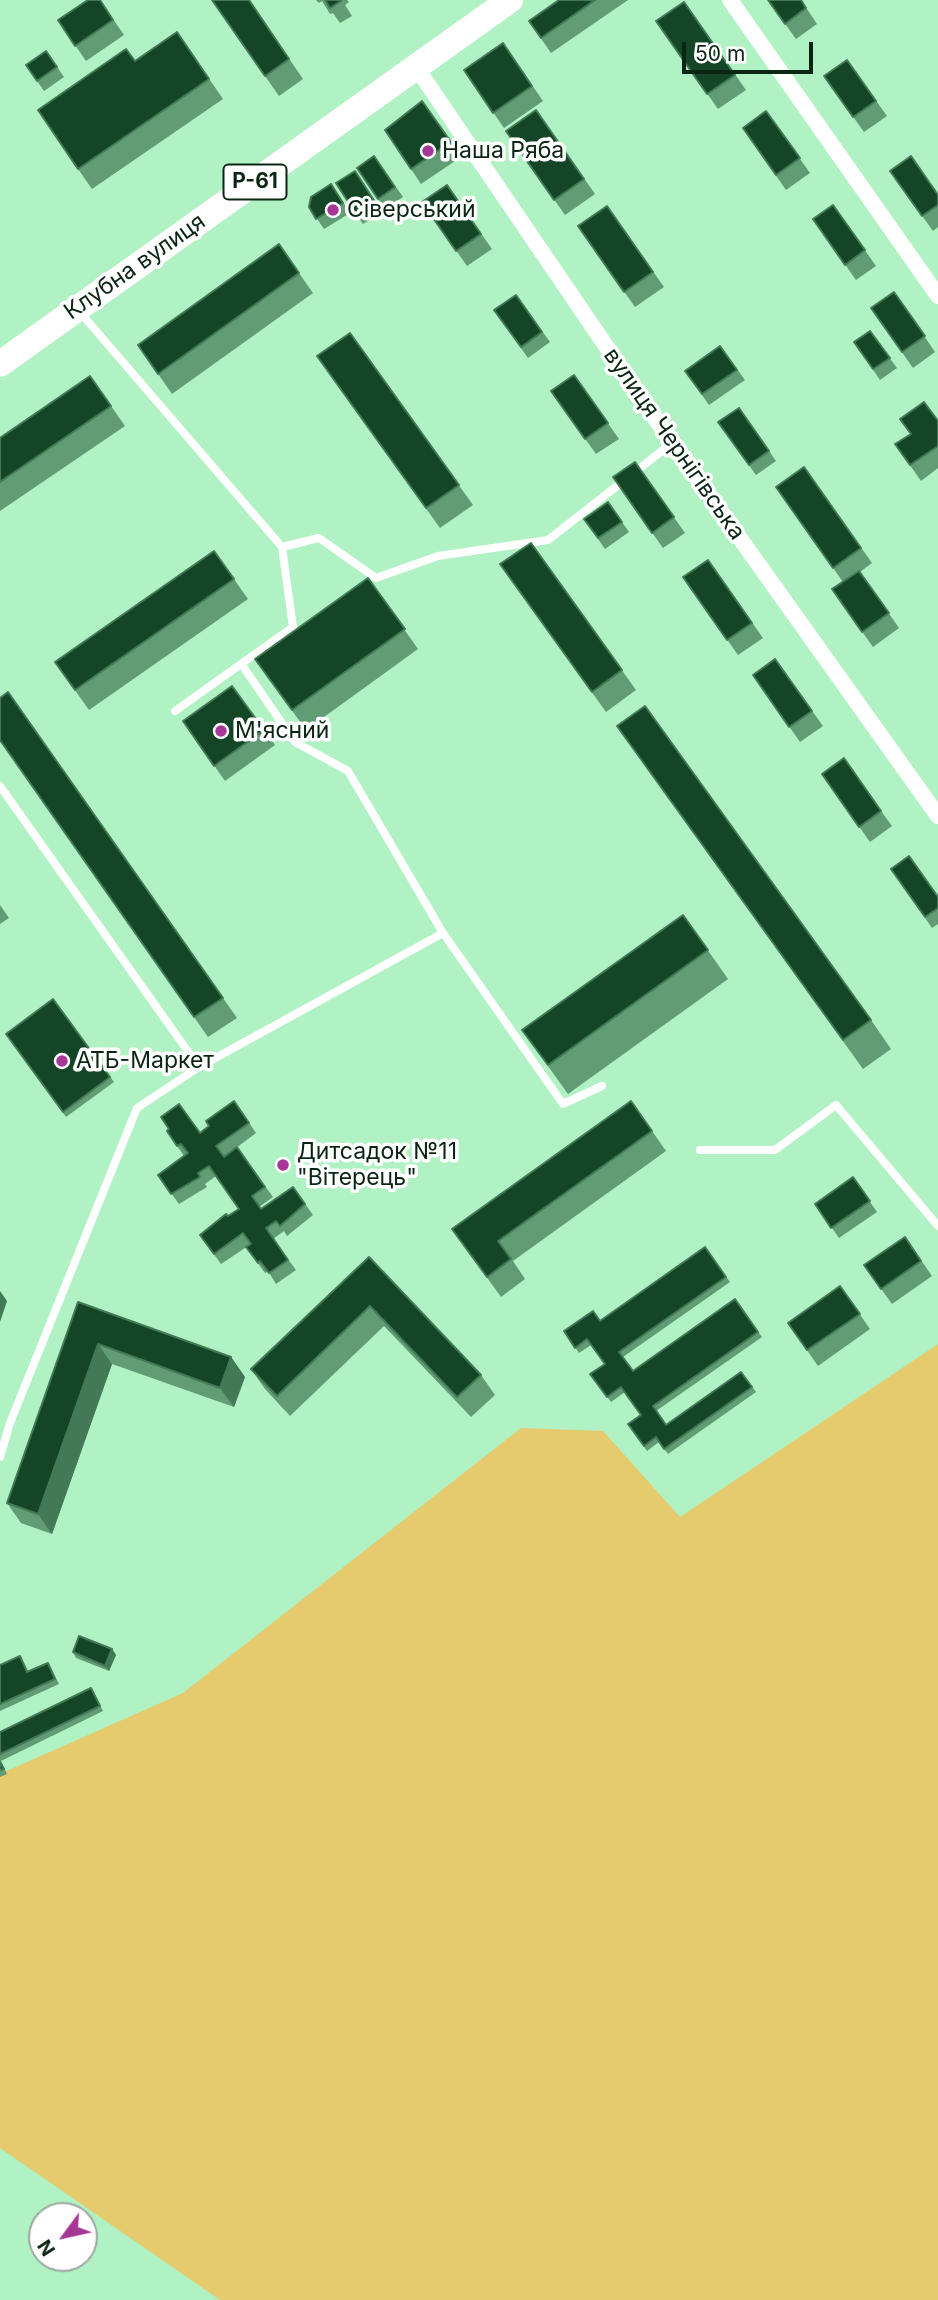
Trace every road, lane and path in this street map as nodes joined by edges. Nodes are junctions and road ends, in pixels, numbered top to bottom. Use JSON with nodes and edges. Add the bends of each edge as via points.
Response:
{"nodes":[{"id":1,"x":510,"y":0,"type":"edge"},
{"id":2,"x":730,"y":0,"type":"edge"},
{"id":3,"x":416,"y":67,"type":"junction"},
{"id":4,"x":938,"y":296,"type":"edge"},
{"id":5,"x":77,"y":309,"type":"junction"},
{"id":6,"x":0,"y":363,"type":"edge"},
{"id":7,"x":672,"y":443,"type":"junction"},
{"id":8,"x":282,"y":547,"type":"junction"},
{"id":9,"x":242,"y":665,"type":"junction"},
{"id":10,"x":175,"y":711,"type":"dead end"},
{"id":11,"x":0,"y":786,"type":"edge"},
{"id":12,"x":938,"y":816,"type":"edge"},
{"id":13,"x":443,"y":933,"type":"junction"},
{"id":14,"x":199,"y":1067,"type":"junction"},
{"id":15,"x":602,"y":1086,"type":"dead end"},
{"id":16,"x":700,"y":1150,"type":"dead end"},
{"id":17,"x":938,"y":1226,"type":"edge"},
{"id":18,"x":0,"y":1457,"type":"edge"}],
"edges":[{"from":1,"to":3,"type":"main road","name":"Клубна вулиця","number":"Р-61"},
{"from":2,"to":4,"type":"street"},
{"from":3,"to":5,"type":"main road","name":"Клубна вулиця","number":"Р-61"},
{"from":3,"to":7,"type":"street","name":"вулиця Чернігівська"},
{"from":5,"to":6,"type":"main road","name":"Клубна вулиця","number":"Р-61"},
{"from":5,"to":8,"type":"lane"},
{"from":7,"to":8,"type":"lane","via":[[548,540],[439,556],[376,578],[319,538]]},
{"from":7,"to":12,"type":"street","name":"вулиця Чернігівська"},
{"from":8,"to":9,"type":"lane","via":[[293,627]]},
{"from":9,"to":10,"type":"lane"},
{"from":9,"to":13,"type":"lane","via":[[295,742],[348,771]]},
{"from":11,"to":14,"type":"lane"},
{"from":13,"to":14,"type":"lane"},
{"from":13,"to":15,"type":"lane","via":[[563,1104]]},
{"from":14,"to":18,"type":"lane","via":[[137,1108]]},
{"from":16,"to":17,"type":"lane","via":[[775,1150],[836,1105]]}]}
